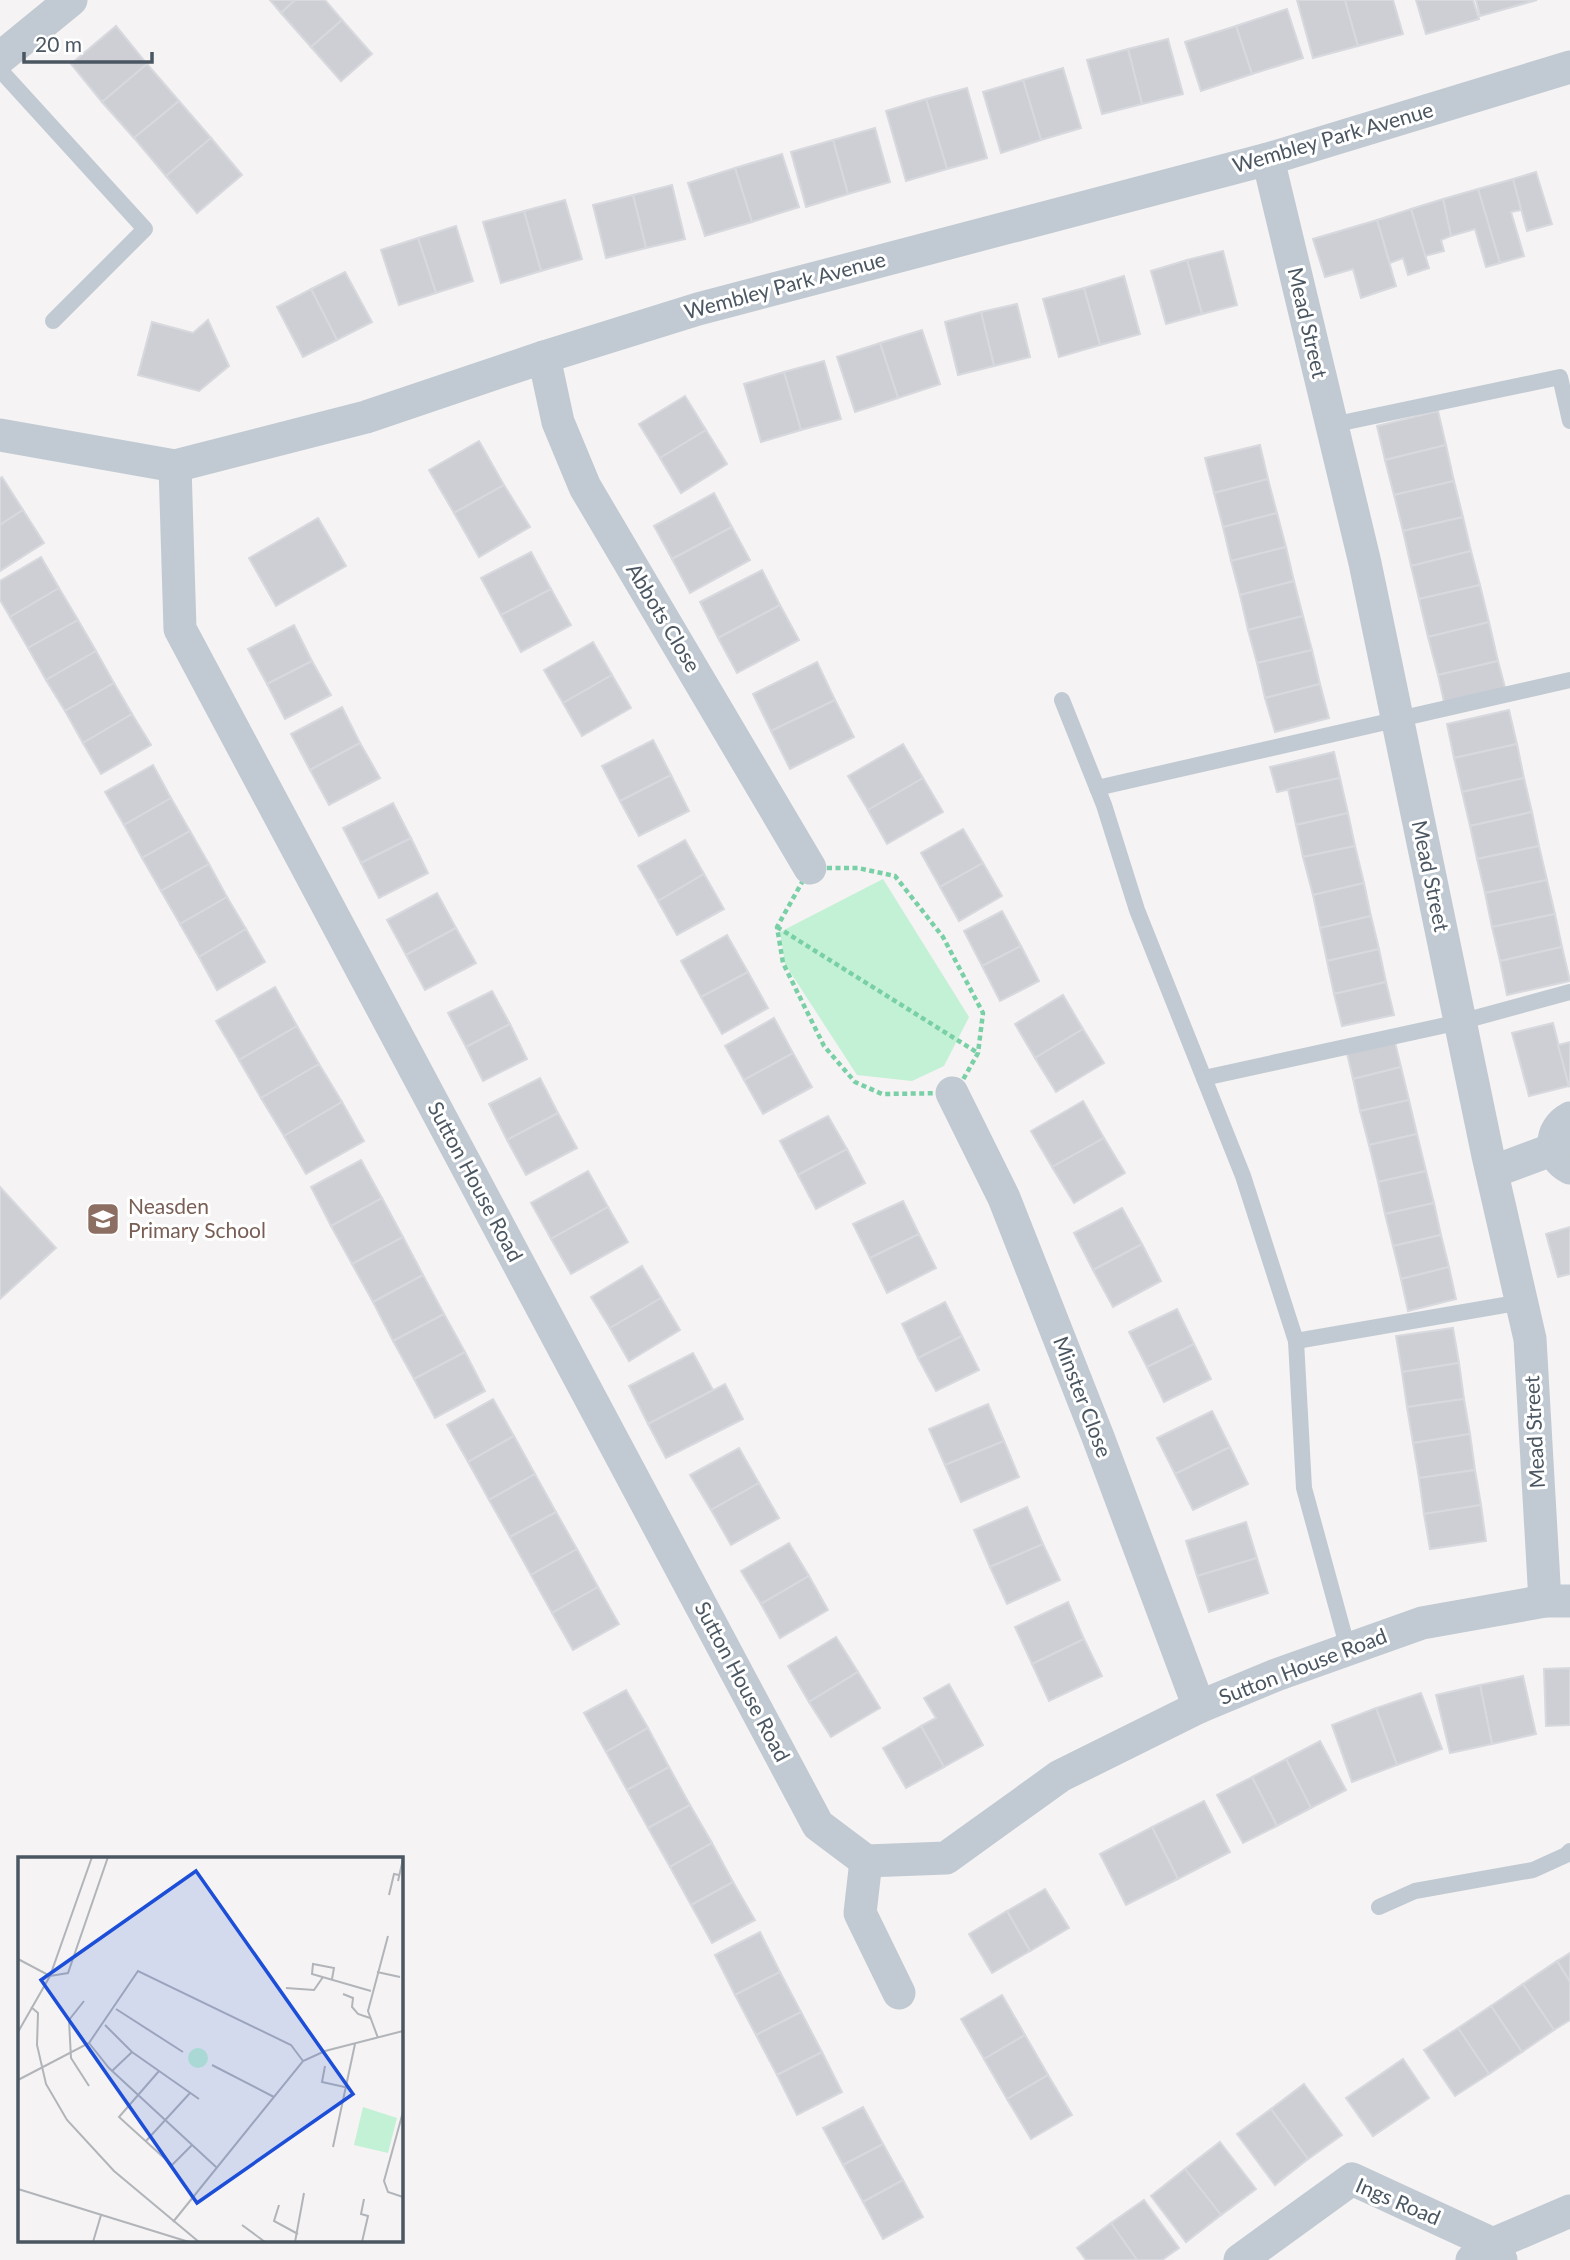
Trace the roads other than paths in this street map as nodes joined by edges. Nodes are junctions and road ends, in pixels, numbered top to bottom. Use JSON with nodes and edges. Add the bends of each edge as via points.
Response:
{"nodes":[{"id":1,"x":71,"y":0,"type":"edge"},
{"id":2,"x":0,"y":58,"type":"edge"},
{"id":3,"x":1570,"y":67,"type":"edge"},
{"id":4,"x":0,"y":69,"type":"edge"},
{"id":5,"x":1268,"y":159,"type":"junction"},
{"id":6,"x":53,"y":321,"type":"dead end"},
{"id":7,"x":544,"y":357,"type":"junction"},
{"id":8,"x":1570,"y":421,"type":"edge"},
{"id":9,"x":1332,"y":425,"type":"junction"},
{"id":10,"x":0,"y":435,"type":"edge"},
{"id":11,"x":174,"y":466,"type":"junction"},
{"id":12,"x":1570,"y":680,"type":"edge"},
{"id":13,"x":1062,"y":701,"type":"dead end"},
{"id":14,"x":1397,"y":719,"type":"junction"},
{"id":15,"x":1097,"y":788,"type":"junction"},
{"id":16,"x":810,"y":868,"type":"road end"},
{"id":17,"x":1570,"y":992,"type":"edge"},
{"id":18,"x":1460,"y":1023,"type":"junction"},
{"id":19,"x":1204,"y":1077,"type":"junction"},
{"id":20,"x":952,"y":1093,"type":"road end"},
{"id":21,"x":1570,"y":1118,"type":"edge"},
{"id":22,"x":1562,"y":1158,"type":"edge"},
{"id":23,"x":1492,"y":1172,"type":"junction"},
{"id":24,"x":1522,"y":1302,"type":"junction"},
{"id":25,"x":1296,"y":1341,"type":"junction"},
{"id":26,"x":1557,"y":1601,"type":"edge"},
{"id":27,"x":1349,"y":1649,"type":"junction"},
{"id":28,"x":1199,"y":1707,"type":"junction"},
{"id":29,"x":1570,"y":1851,"type":"edge"},
{"id":30,"x":866,"y":1861,"type":"junction"},
{"id":31,"x":1379,"y":1907,"type":"dead end"},
{"id":32,"x":899,"y":1993,"type":"dead end"},
{"id":33,"x":1570,"y":2211,"type":"edge"},
{"id":34,"x":1489,"y":2255,"type":"edge"},
{"id":35,"x":1240,"y":2260,"type":"edge"}],
"edges":[{"from":1,"to":2,"type":"street"},
{"from":3,"to":5,"type":"street","name":"Wembley Park Avenue"},
{"from":4,"to":6,"type":"lane","via":[[145,229]]},
{"from":5,"to":7,"type":"street","name":"Wembley Park Avenue","via":[[698,309]]},
{"from":5,"to":9,"type":"street","name":"Mead Street"},
{"from":7,"to":11,"type":"street","name":"Wembley Park Avenue","via":[[366,417]]},
{"from":7,"to":16,"type":"street","name":"Abbots Close","via":[[558,422],[585,487]]},
{"from":8,"to":9,"type":"lane","via":[[1560,377]]},
{"from":9,"to":14,"type":"street","name":"Mead Street"},
{"from":10,"to":11,"type":"street","name":"Wembley Park Avenue"},
{"from":11,"to":30,"type":"street","name":"Sutton House Road","via":[[180,629],[818,1825]]},
{"from":12,"to":14,"type":"lane"},
{"from":13,"to":15,"type":"lane"},
{"from":14,"to":15,"type":"lane"},
{"from":14,"to":18,"type":"street","name":"Mead Street"},
{"from":15,"to":19,"type":"lane","via":[[1137,910]]},
{"from":17,"to":18,"type":"lane"},
{"from":18,"to":19,"type":"lane"},
{"from":18,"to":23,"type":"street","name":"Mead Street"},
{"from":19,"to":25,"type":"lane"},
{"from":20,"to":28,"type":"street","name":"Minster Close","via":[[1004,1198]]},
{"from":21,"to":22,"type":"street","via":[[1555,1132]]},
{"from":22,"to":23,"type":"street"},
{"from":23,"to":24,"type":"street","name":"Mead Street"},
{"from":24,"to":25,"type":"lane"},
{"from":24,"to":26,"type":"street","name":"Mead Street","via":[[1530,1339]]},
{"from":25,"to":27,"type":"lane","via":[[1304,1488]]},
{"from":26,"to":27,"type":"street","name":"Sutton House Road","via":[[1422,1623]]},
{"from":27,"to":28,"type":"street","name":"Sutton House Road"},
{"from":28,"to":30,"type":"street","name":"Sutton House Road","via":[[1060,1776],[946,1858]]},
{"from":29,"to":31,"type":"lane","via":[[1533,1870],[1415,1891]]},
{"from":30,"to":32,"type":"street","via":[[860,1913]]},
{"from":33,"to":34,"type":"street","name":"Ings Road"},
{"from":34,"to":35,"type":"street","name":"Ings Road","via":[[1352,2179]]}]}
